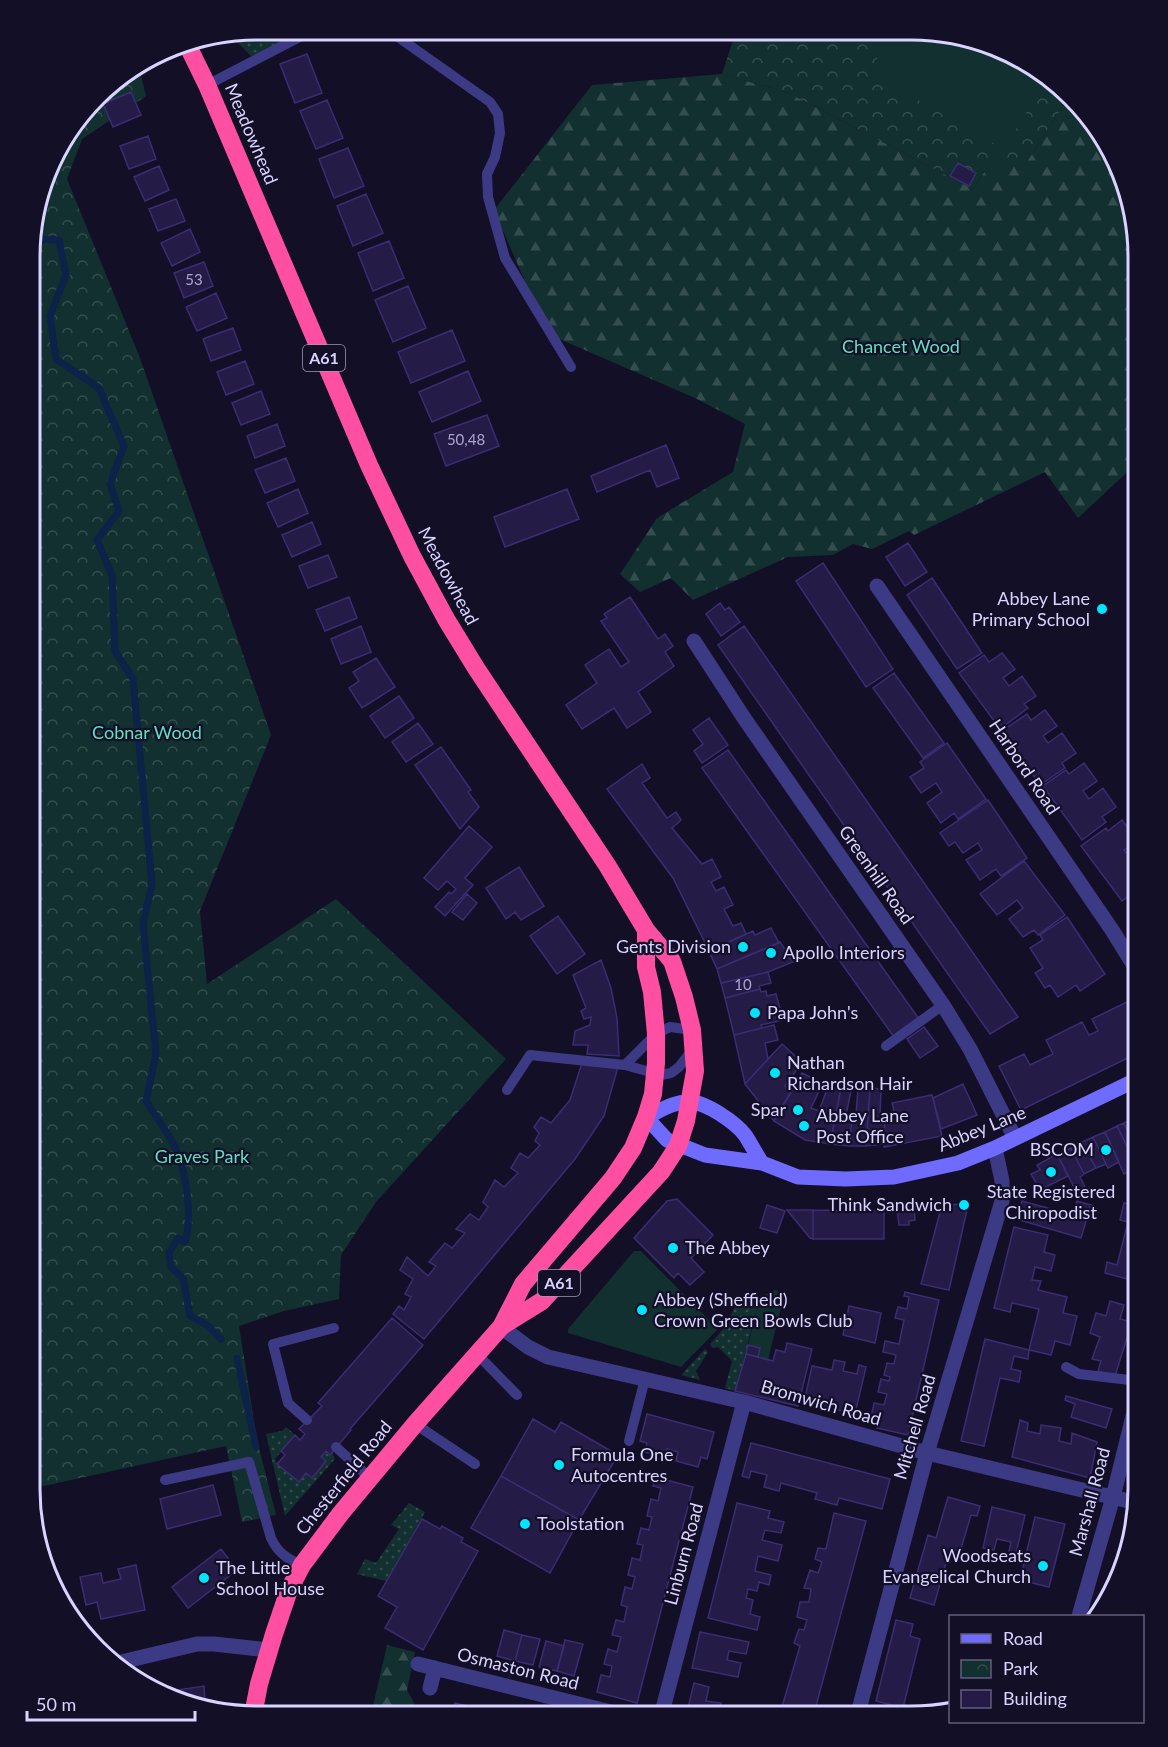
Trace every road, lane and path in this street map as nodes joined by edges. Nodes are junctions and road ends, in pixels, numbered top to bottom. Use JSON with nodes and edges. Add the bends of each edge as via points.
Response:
{"nodes":[{"id":1,"x":293,"y":40,"type":"edge"},
{"id":2,"x":402,"y":40,"type":"edge"},
{"id":3,"x":191,"y":51,"type":"edge"},
{"id":4,"x":207,"y":85,"type":"junction"},
{"id":5,"x":571,"y":368,"type":"dead end"},
{"id":6,"x":877,"y":586,"type":"dead end"},
{"id":7,"x":694,"y":641,"type":"dead end"},
{"id":8,"x":646,"y":930,"type":"junction"},
{"id":9,"x":1128,"y":956,"type":"edge"},
{"id":10,"x":943,"y":1005,"type":"junction"},
{"id":11,"x":692,"y":1030,"type":"junction"},
{"id":12,"x":656,"y":1034,"type":"junction"},
{"id":13,"x":886,"y":1046,"type":"dead end"},
{"id":14,"x":693,"y":1049,"type":"junction"},
{"id":15,"x":625,"y":1065,"type":"junction"},
{"id":16,"x":655,"y":1074,"type":"junction"},
{"id":17,"x":1128,"y":1084,"type":"edge"},
{"id":18,"x":507,"y":1090,"type":"dead end"},
{"id":19,"x":690,"y":1101,"type":"junction"},
{"id":20,"x":646,"y":1118,"type":"junction"},
{"id":21,"x":1015,"y":1138,"type":"junction"},
{"id":22,"x":678,"y":1146,"type":"junction"},
{"id":23,"x":994,"y":1148,"type":"junction"},
{"id":24,"x":762,"y":1163,"type":"junction"},
{"id":25,"x":501,"y":1327,"type":"junction"},
{"id":26,"x":334,"y":1328,"type":"dead end"},
{"id":27,"x":477,"y":1354,"type":"junction"},
{"id":28,"x":1066,"y":1367,"type":"dead end"},
{"id":29,"x":645,"y":1379,"type":"junction"},
{"id":30,"x":1128,"y":1380,"type":"edge"},
{"id":31,"x":517,"y":1395,"type":"dead end"},
{"id":32,"x":744,"y":1402,"type":"junction"},
{"id":33,"x":307,"y":1420,"type":"dead end"},
{"id":34,"x":415,"y":1424,"type":"junction"},
{"id":35,"x":1128,"y":1436,"type":"edge"},
{"id":36,"x":629,"y":1441,"type":"dead end"},
{"id":37,"x":336,"y":1447,"type":"dead end"},
{"id":38,"x":927,"y":1454,"type":"junction"},
{"id":39,"x":475,"y":1464,"type":"dead end"},
{"id":40,"x":370,"y":1478,"type":"junction"},
{"id":41,"x":165,"y":1480,"type":"dead end"},
{"id":42,"x":1113,"y":1497,"type":"junction"},
{"id":43,"x":1127,"y":1501,"type":"edge"},
{"id":44,"x":302,"y":1565,"type":"junction"},
{"id":45,"x":1080,"y":1615,"type":"edge"},
{"id":46,"x":269,"y":1650,"type":"junction"},
{"id":47,"x":125,"y":1661,"type":"edge"},
{"id":48,"x":418,"y":1664,"type":"dead end"},
{"id":49,"x":435,"y":1668,"type":"junction"},
{"id":50,"x":430,"y":1688,"type":"dead end"},
{"id":51,"x":255,"y":1706,"type":"edge"},
{"id":52,"x":587,"y":1706,"type":"edge"},
{"id":53,"x":664,"y":1706,"type":"edge"},
{"id":54,"x":860,"y":1706,"type":"edge"}],
"edges":[{"from":1,"to":4,"type":"lane"},
{"from":2,"to":5,"type":"lane","via":[[490,102],[498,114],[500,133],[495,157],[486,174],[488,197],[505,258]]},
{"from":3,"to":4,"type":"highway","name":"Meadowhead","number":"A61"},
{"from":4,"to":8,"type":"highway","name":"Meadowhead","number":"A61","via":[[369,465],[412,556],[476,668]]},
{"from":6,"to":9,"type":"street","name":"Harbord Road"},
{"from":7,"to":10,"type":"street","name":"Greenhill Road"},
{"from":8,"to":11,"type":"highway","number":"A61","via":[[672,961]]},
{"from":8,"to":12,"type":"highway","number":"A61","via":[[646,967]]},
{"from":10,"to":13,"type":"lane"},
{"from":10,"to":21,"type":"street","name":"Greenhill Road"},
{"from":11,"to":12,"type":"lane","via":[[670,1027]]},
{"from":11,"to":14,"type":"highway","number":"A61"},
{"from":12,"to":15,"type":"lane"},
{"from":12,"to":16,"type":"highway","number":"A61"},
{"from":14,"to":16,"type":"lane","via":[[671,1073]]},
{"from":14,"to":19,"type":"highway","number":"A61"},
{"from":15,"to":16,"type":"lane"},
{"from":15,"to":18,"type":"lane","via":[[530,1055]]},
{"from":16,"to":20,"type":"highway","number":"A61"},
{"from":17,"to":21,"type":"main road","name":"Abbey Lane"},
{"from":19,"to":20,"type":"main road"},
{"from":19,"to":22,"type":"highway","number":"A61"},
{"from":19,"to":24,"type":"main road","via":[[721,1115],[743,1133]]},
{"from":20,"to":22,"type":"main road","name":"Abbey Lane"},
{"from":20,"to":25,"type":"highway","name":"Chesterfield Road","number":"A61","via":[[627,1158],[523,1284]]},
{"from":21,"to":23,"type":"main road","name":"Abbey Lane"},
{"from":22,"to":24,"type":"main road","name":"Abbey Lane","via":[[705,1155]]},
{"from":22,"to":25,"type":"highway","name":"Chesterfield Road","number":"A61","via":[[661,1172],[542,1301]]},
{"from":23,"to":24,"type":"main road","name":"Abbey Lane","via":[[951,1165],[886,1178],[798,1177]]},
{"from":23,"to":38,"type":"street","name":"Mitchell Road","via":[[1002,1201]]},
{"from":25,"to":27,"type":"highway","name":"Chesterfield Road","number":"A61"},
{"from":25,"to":29,"type":"street","name":"Bromwich Road","via":[[538,1353]]},
{"from":26,"to":33,"type":"lane","via":[[273,1344],[288,1403]]},
{"from":27,"to":31,"type":"lane"},
{"from":27,"to":34,"type":"highway","name":"Chesterfield Road","number":"A61"},
{"from":28,"to":30,"type":"lane","via":[[1079,1374]]},
{"from":29,"to":32,"type":"street","name":"Bromwich Road"},
{"from":29,"to":36,"type":"lane"},
{"from":32,"to":38,"type":"street","name":"Bromwich Road"},
{"from":32,"to":53,"type":"street","name":"Linburn Road"},
{"from":34,"to":39,"type":"lane"},
{"from":34,"to":40,"type":"highway","name":"Chesterfield Road","number":"A61"},
{"from":35,"to":42,"type":"street","name":"Marshall Road"},
{"from":37,"to":40,"type":"lane"},
{"from":38,"to":42,"type":"street","name":"Bromwich Road"},
{"from":38,"to":54,"type":"street","name":"Mitchell Road"},
{"from":40,"to":44,"type":"highway","name":"Chesterfield Road","number":"A61"},
{"from":41,"to":44,"type":"lane","via":[[249,1462],[276,1550]]},
{"from":42,"to":43,"type":"street","name":"Bromwich Road"},
{"from":42,"to":45,"type":"street","name":"Marshall Road"},
{"from":44,"to":46,"type":"highway","name":"Chesterfield Road","number":"A61","via":[[289,1590]]},
{"from":46,"to":47,"type":"street","via":[[197,1644]]},
{"from":46,"to":51,"type":"highway","name":"Chesterfield Road","number":"A61"},
{"from":48,"to":49,"type":"street","name":"Osmaston Road"},
{"from":49,"to":50,"type":"street","name":"Osmaston Road"},
{"from":49,"to":52,"type":"street","name":"Osmaston Road"}]}
